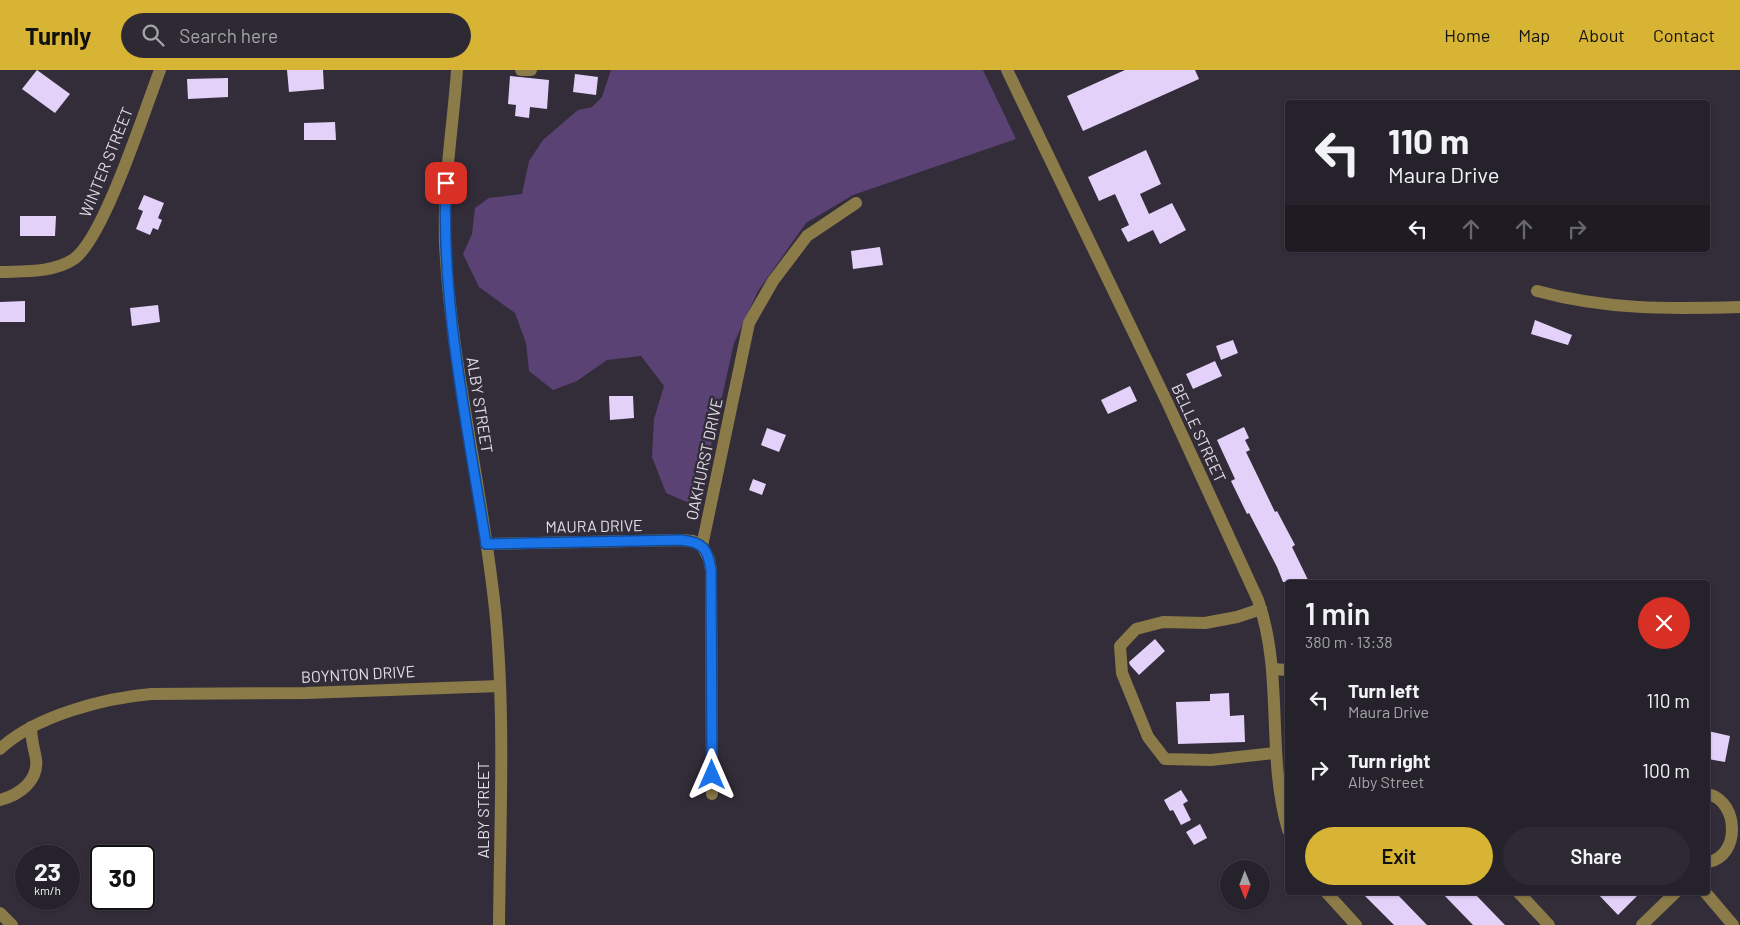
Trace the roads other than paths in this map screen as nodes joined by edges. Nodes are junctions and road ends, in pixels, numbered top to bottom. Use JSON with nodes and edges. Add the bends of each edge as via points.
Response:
{"nodes":[{"id":1,"x":160,"y":70,"type":"edge"},
{"id":2,"x":457,"y":70,"type":"edge"},
{"id":3,"x":521,"y":70,"type":"edge"},
{"id":4,"x":531,"y":70,"type":"edge"},
{"id":5,"x":1007,"y":70,"type":"edge"},
{"id":6,"x":856,"y":204,"type":"dead end"},
{"id":7,"x":0,"y":272,"type":"edge"},
{"id":8,"x":1537,"y":291,"type":"dead end"},
{"id":9,"x":1740,"y":307,"type":"edge"},
{"id":10,"x":486,"y":544,"type":"junction"},
{"id":11,"x":702,"y":546,"type":"junction"},
{"id":12,"x":1261,"y":609,"type":"junction"},
{"id":13,"x":1272,"y":669,"type":"junction"},
{"id":14,"x":1285,"y":670,"type":"edge"},
{"id":15,"x":500,"y":686,"type":"junction"},
{"id":16,"x":31,"y":728,"type":"junction"},
{"id":17,"x":0,"y":749,"type":"edge"},
{"id":18,"x":1275,"y":753,"type":"junction"},
{"id":19,"x":712,"y":794,"type":"dead end"},
{"id":20,"x":1710,"y":795,"type":"edge"},
{"id":21,"x":0,"y":800,"type":"edge"},
{"id":22,"x":1285,"y":820,"type":"edge"},
{"id":23,"x":1710,"y":861,"type":"edge"},
{"id":24,"x":1329,"y":895,"type":"edge"},
{"id":25,"x":1521,"y":895,"type":"edge"},
{"id":26,"x":1673,"y":895,"type":"edge"},
{"id":27,"x":1708,"y":895,"type":"edge"},
{"id":28,"x":0,"y":913,"type":"edge"},
{"id":29,"x":12,"y":925,"type":"edge"},
{"id":30,"x":499,"y":925,"type":"edge"},
{"id":31,"x":1356,"y":925,"type":"edge"},
{"id":32,"x":1549,"y":925,"type":"edge"},
{"id":33,"x":1642,"y":925,"type":"edge"},
{"id":34,"x":1733,"y":925,"type":"edge"}],
"edges":[{"from":1,"to":7,"type":"street","name":"WINTER STREET","via":[[103,216],[89,242],[73,259],[54,268]]},
{"from":2,"to":10,"type":"street","name":"ALBY STREET","via":[[447,167],[445,241],[457,365]]},
{"from":3,"to":4,"type":"street"},
{"from":5,"to":12,"type":"street","name":"BELLE STREET","via":[[1172,412]]},
{"from":6,"to":11,"type":"street","name":"OAKHURST DRIVE","via":[[807,236],[773,281],[748,323]]},
{"from":8,"to":9,"type":"street","via":[[1627,307]]},
{"from":10,"to":11,"type":"street","name":"MAURA DRIVE","via":[[681,540]]},
{"from":10,"to":15,"type":"street","name":"ALBY STREET"},
{"from":11,"to":19,"type":"street","via":[[711,570]]},
{"from":12,"to":13,"type":"street","name":"BELLE STREET","via":[[1268,633]]},
{"from":12,"to":18,"type":"street","via":[[1205,623],[1163,622],[1136,629],[1120,646],[1122,673],[1148,737],[1165,759],[1211,760]]},
{"from":13,"to":14,"type":"street"},
{"from":13,"to":18,"type":"street","name":"BELLE STREET"},
{"from":15,"to":16,"type":"street","name":"BOYNTON DRIVE","via":[[126,696],[99,702]]},
{"from":15,"to":30,"type":"street","name":"ALBY STREET"},
{"from":16,"to":17,"type":"street","name":"BOYNTON DRIVE"},
{"from":16,"to":21,"type":"street","via":[[36,760],[31,782]]},
{"from":18,"to":22,"type":"street","name":"BELLE STREET"},
{"from":20,"to":23,"type":"street","via":[[1729,806],[1737,827],[1731,849]]},
{"from":24,"to":31,"type":"street"},
{"from":25,"to":32,"type":"street"},
{"from":26,"to":33,"type":"street"},
{"from":27,"to":34,"type":"street"},
{"from":28,"to":29,"type":"street"}]}
